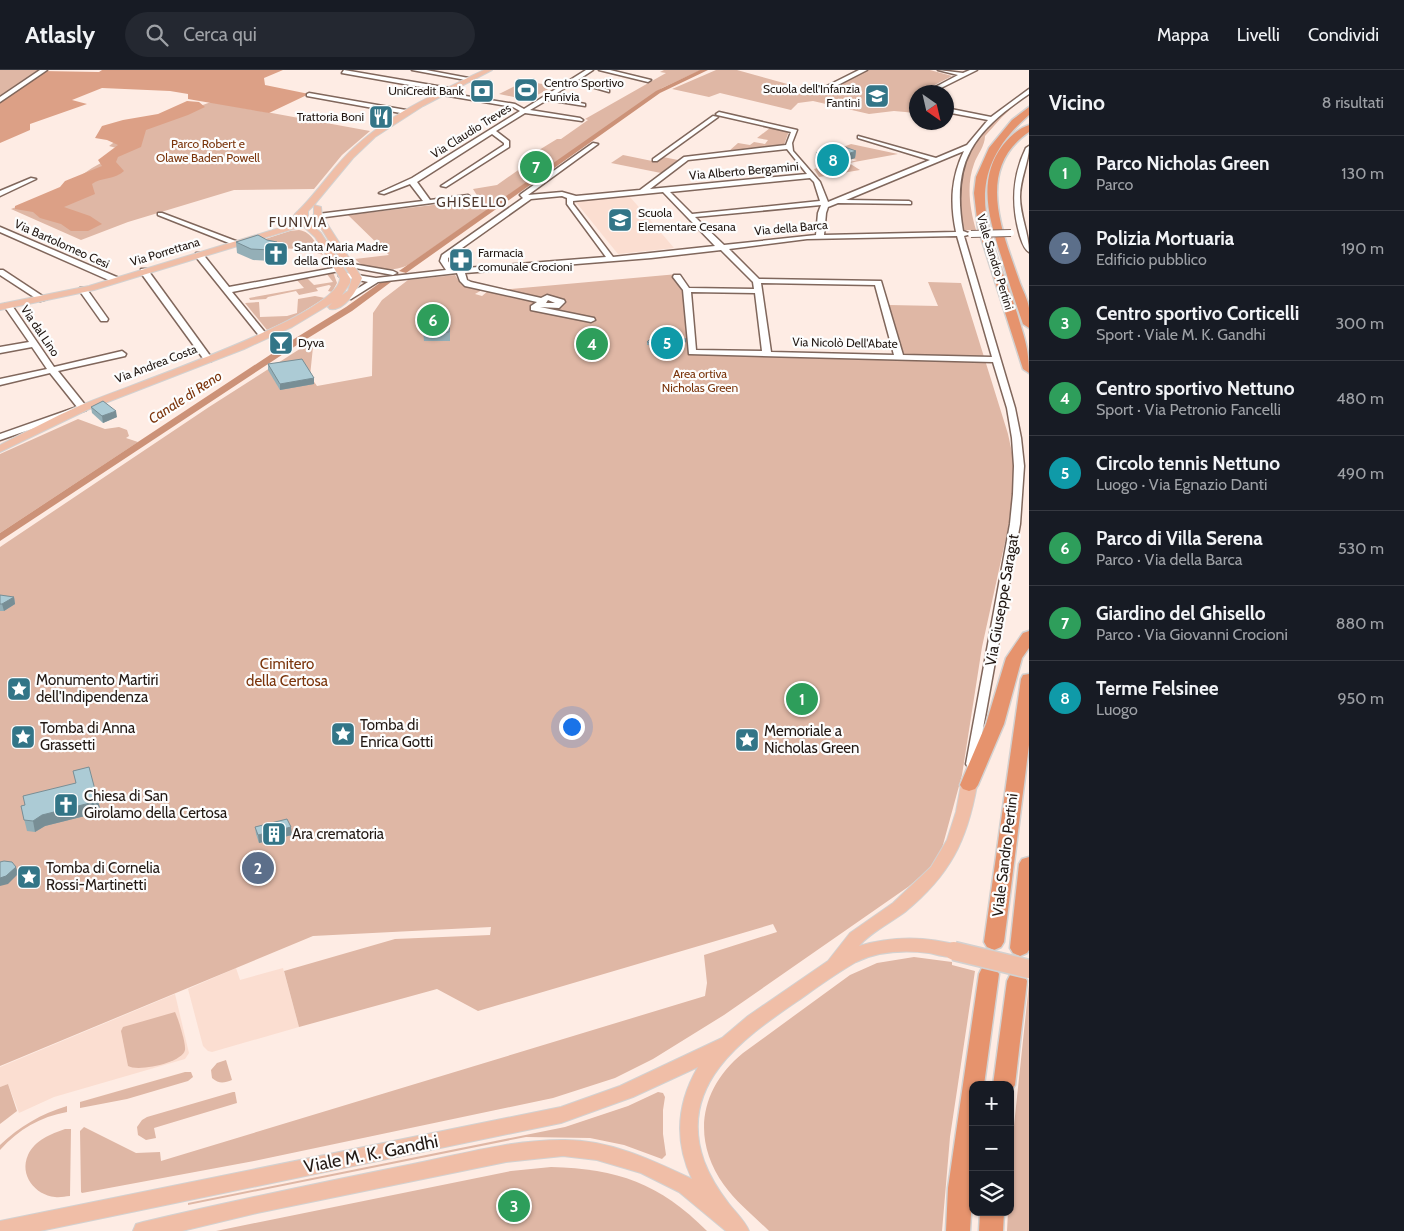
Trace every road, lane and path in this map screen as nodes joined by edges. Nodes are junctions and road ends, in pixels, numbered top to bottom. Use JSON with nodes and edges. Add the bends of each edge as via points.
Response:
{"nodes":[{"id":1,"x":44,"y":70,"type":"edge"},
{"id":2,"x":415,"y":70,"type":"edge"},
{"id":3,"x":489,"y":70,"type":"edge"},
{"id":4,"x":590,"y":70,"type":"edge"},
{"id":5,"x":602,"y":70,"type":"edge"},
{"id":6,"x":864,"y":70,"type":"edge"},
{"id":7,"x":941,"y":70,"type":"edge"},
{"id":8,"x":974,"y":70,"type":"edge"},
{"id":9,"x":344,"y":72,"type":"dead end"},
{"id":10,"x":964,"y":75,"type":"junction"},
{"id":11,"x":471,"y":79,"type":"junction"},
{"id":12,"x":573,"y":80,"type":"junction"},
{"id":13,"x":648,"y":80,"type":"dead end"},
{"id":14,"x":833,"y":85,"type":"dead end"},
{"id":15,"x":943,"y":85,"type":"edge"},
{"id":16,"x":607,"y":91,"type":"dead end"},
{"id":17,"x":1029,"y":91,"type":"edge"},
{"id":18,"x":446,"y":92,"type":"junction"},
{"id":19,"x":308,"y":95,"type":"dead end"},
{"id":20,"x":1029,"y":97,"type":"edge"},
{"id":21,"x":546,"y":98,"type":"junction"},
{"id":22,"x":0,"y":100,"type":"edge"},
{"id":23,"x":583,"y":105,"type":"dead end"},
{"id":24,"x":515,"y":106,"type":"junction"},
{"id":25,"x":533,"y":109,"type":"junction"},
{"id":26,"x":1029,"y":110,"type":"edge"},
{"id":27,"x":524,"y":111,"type":"junction"},
{"id":28,"x":406,"y":112,"type":"junction"},
{"id":29,"x":954,"y":112,"type":"edge"},
{"id":30,"x":580,"y":120,"type":"dead end"},
{"id":31,"x":990,"y":121,"type":"junction"},
{"id":32,"x":1029,"y":122,"type":"edge"},
{"id":33,"x":1029,"y":128,"type":"edge"},
{"id":34,"x":492,"y":131,"type":"junction"},
{"id":35,"x":860,"y":137,"type":"dead end"},
{"id":36,"x":999,"y":138,"type":"junction"},
{"id":37,"x":1011,"y":140,"type":"junction"},
{"id":38,"x":595,"y":144,"type":"dead end"},
{"id":39,"x":788,"y":147,"type":"junction"},
{"id":40,"x":968,"y":147,"type":"junction"},
{"id":41,"x":1029,"y":148,"type":"edge"},
{"id":42,"x":766,"y":151,"type":"junction"},
{"id":43,"x":792,"y":155,"type":"junction"},
{"id":44,"x":675,"y":156,"type":"junction"},
{"id":45,"x":655,"y":160,"type":"dead end"},
{"id":46,"x":934,"y":161,"type":"junction"},
{"id":47,"x":960,"y":164,"type":"junction"},
{"id":48,"x":812,"y":176,"type":"junction"},
{"id":49,"x":33,"y":179,"type":"dead end"},
{"id":50,"x":1017,"y":179,"type":"junction"},
{"id":51,"x":414,"y":180,"type":"junction"},
{"id":52,"x":1029,"y":181,"type":"edge"},
{"id":53,"x":653,"y":184,"type":"junction"},
{"id":54,"x":444,"y":186,"type":"dead end"},
{"id":55,"x":678,"y":188,"type":"junction"},
{"id":56,"x":665,"y":190,"type":"junction"},
{"id":57,"x":642,"y":192,"type":"junction"},
{"id":58,"x":382,"y":193,"type":"dead end"},
{"id":59,"x":0,"y":194,"type":"edge"},
{"id":60,"x":319,"y":197,"type":"junction"},
{"id":61,"x":468,"y":197,"type":"dead end"},
{"id":62,"x":528,"y":197,"type":"junction"},
{"id":63,"x":847,"y":198,"type":"junction"},
{"id":64,"x":572,"y":201,"type":"junction"},
{"id":65,"x":428,"y":202,"type":"junction"},
{"id":66,"x":836,"y":202,"type":"junction"},
{"id":67,"x":825,"y":203,"type":"junction"},
{"id":68,"x":855,"y":203,"type":"junction"},
{"id":69,"x":909,"y":203,"type":"dead end"},
{"id":70,"x":304,"y":211,"type":"junction"},
{"id":71,"x":160,"y":214,"type":"dead end"},
{"id":72,"x":318,"y":216,"type":"junction"},
{"id":73,"x":689,"y":216,"type":"junction"},
{"id":74,"x":304,"y":223,"type":"junction"},
{"id":75,"x":0,"y":229,"type":"edge"},
{"id":76,"x":1026,"y":233,"type":"edge"},
{"id":77,"x":960,"y":234,"type":"junction"},
{"id":78,"x":820,"y":236,"type":"junction"},
{"id":79,"x":255,"y":237,"type":"junction"},
{"id":80,"x":237,"y":243,"type":"junction"},
{"id":81,"x":721,"y":247,"type":"junction"},
{"id":82,"x":1029,"y":250,"type":"edge"},
{"id":83,"x":198,"y":255,"type":"junction"},
{"id":84,"x":611,"y":259,"type":"junction"},
{"id":85,"x":350,"y":265,"type":"junction"},
{"id":86,"x":144,"y":271,"type":"junction"},
{"id":87,"x":460,"y":271,"type":"junction"},
{"id":88,"x":0,"y":272,"type":"edge"},
{"id":89,"x":450,"y":272,"type":"junction"},
{"id":90,"x":392,"y":273,"type":"junction"},
{"id":91,"x":342,"y":275,"type":"junction"},
{"id":92,"x":408,"y":275,"type":"junction"},
{"id":93,"x":677,"y":277,"type":"dead end"},
{"id":94,"x":357,"y":278,"type":"junction"},
{"id":95,"x":116,"y":280,"type":"junction"},
{"id":96,"x":376,"y":280,"type":"junction"},
{"id":97,"x":757,"y":281,"type":"junction"},
{"id":98,"x":83,"y":290,"type":"junction"},
{"id":99,"x":228,"y":290,"type":"junction"},
{"id":100,"x":687,"y":290,"type":"junction"},
{"id":101,"x":758,"y":291,"type":"junction"},
{"id":102,"x":348,"y":297,"type":"junction"},
{"id":103,"x":44,"y":299,"type":"junction"},
{"id":104,"x":4,"y":306,"type":"edge"},
{"id":105,"x":104,"y":319,"type":"dead end"},
{"id":106,"x":591,"y":320,"type":"dead end"},
{"id":107,"x":1029,"y":324,"type":"edge"},
{"id":108,"x":264,"y":336,"type":"junction"},
{"id":109,"x":34,"y":344,"type":"junction"},
{"id":110,"x":240,"y":347,"type":"junction"},
{"id":111,"x":0,"y":350,"type":"edge"},
{"id":112,"x":122,"y":354,"type":"dead end"},
{"id":113,"x":766,"y":354,"type":"junction"},
{"id":114,"x":899,"y":357,"type":"junction"},
{"id":115,"x":208,"y":359,"type":"junction"},
{"id":116,"x":997,"y":360,"type":"junction"},
{"id":117,"x":1029,"y":369,"type":"edge"},
{"id":118,"x":52,"y":370,"type":"junction"},
{"id":119,"x":0,"y":382,"type":"edge"},
{"id":120,"x":83,"y":408,"type":"junction"},
{"id":121,"x":0,"y":437,"type":"edge"},
{"id":122,"x":0,"y":449,"type":"edge"},
{"id":123,"x":1029,"y":636,"type":"edge"},
{"id":124,"x":1029,"y":679,"type":"edge"},
{"id":125,"x":968,"y":785,"type":"junction"},
{"id":126,"x":1029,"y":864,"type":"edge"},
{"id":127,"x":994,"y":942,"type":"dead end"},
{"id":128,"x":1020,"y":948,"type":"dead end"},
{"id":129,"x":828,"y":971,"type":"junction"},
{"id":130,"x":989,"y":974,"type":"dead end"},
{"id":131,"x":1023,"y":975,"type":"edge"},
{"id":132,"x":730,"y":1042,"type":"junction"},
{"id":133,"x":974,"y":1081,"type":"edge"},
{"id":134,"x":1005,"y":1081,"type":"edge"},
{"id":135,"x":969,"y":1117,"type":"edge"},
{"id":136,"x":992,"y":1216,"type":"edge"},
{"id":137,"x":735,"y":1226,"type":"edge"},
{"id":138,"x":0,"y":1230,"type":"edge"},
{"id":139,"x":143,"y":1231,"type":"edge"},
{"id":140,"x":958,"y":1231,"type":"edge"},
{"id":141,"x":991,"y":1231,"type":"edge"}],
"edges":[{"from":1,"to":22,"type":"street"},
{"from":2,"to":11,"type":"street"},
{"from":3,"to":11,"type":"main road","name":"Via Porrettana"},
{"from":4,"to":12,"type":"street","name":"Via Claudio Treves"},
{"from":5,"to":13,"type":"street"},
{"from":6,"to":14,"type":"street"},
{"from":7,"to":10,"type":"street"},
{"from":8,"to":10,"type":"street"},
{"from":9,"to":18,"type":"street"},
{"from":10,"to":15,"type":"street"},
{"from":11,"to":18,"type":"main road","name":"Via Porrettana"},
{"from":12,"to":16,"type":"street"},
{"from":12,"to":21,"type":"street","name":"Via Claudio Treves"},
{"from":17,"to":31,"type":"street","name":"Via Giuseppe Saragat"},
{"from":18,"to":24,"type":"street"},
{"from":18,"to":28,"type":"main road","name":"Via Porrettana"},
{"from":19,"to":28,"type":"street"},
{"from":20,"to":36,"type":"highway","via":[[1006,123]]},
{"from":21,"to":23,"type":"street"},
{"from":21,"to":25,"type":"street","name":"Via Claudio Treves"},
{"from":24,"to":25,"type":"street"},
{"from":24,"to":27,"type":"street"},
{"from":25,"to":27,"type":"street","name":"Via Claudio Treves"},
{"from":25,"to":30,"type":"street"},
{"from":26,"to":36,"type":"highway","name":"Viale Sandro Pertini"},
{"from":27,"to":34,"type":"street","name":"Via Claudio Treves"},
{"from":28,"to":60,"type":"main road","name":"Via Porrettana","via":[[357,148]]},
{"from":29,"to":31,"type":"street"},
{"from":31,"to":40,"type":"street","name":"Via Giuseppe Saragat"},
{"from":32,"to":37,"type":"highway","name":"Viale Sandro Pertini"},
{"from":33,"to":37,"type":"highway"},
{"from":34,"to":51,"type":"street","name":"Via Claudio Treves"},
{"from":34,"to":54,"type":"street","via":[[507,142],[506,146]]},
{"from":35,"to":46,"type":"street"},
{"from":36,"to":117,"type":"highway","name":"Viale Sandro Pertini","via":[[978,183],[979,215]]},
{"from":37,"to":107,"type":"highway","name":"Viale Sandro Pertini","via":[[993,176],[991,204]]},
{"from":38,"to":62,"type":"street","via":[[523,195]]},
{"from":39,"to":42,"type":"street"},
{"from":39,"to":43,"type":"street"},
{"from":39,"to":44,"type":"street","via":[[795,131],[717,115]]},
{"from":40,"to":46,"type":"street"},
{"from":40,"to":47,"type":"street","name":"Via Giuseppe Saragat"},
{"from":41,"to":50,"type":"street"},
{"from":42,"to":43,"type":"street"},
{"from":42,"to":44,"type":"street"},
{"from":43,"to":48,"type":"street"},
{"from":44,"to":45,"type":"street"},
{"from":44,"to":53,"type":"street"},
{"from":46,"to":47,"type":"street"},
{"from":46,"to":63,"type":"street"},
{"from":47,"to":77,"type":"street","name":"Via Giuseppe Saragat","via":[[954,203]]},
{"from":48,"to":55,"type":"street","name":"Via Alberto Bergamini"},
{"from":48,"to":67,"type":"street"},
{"from":49,"to":59,"type":"street"},
{"from":50,"to":52,"type":"street"},
{"from":50,"to":76,"type":"street","via":[[1016,208]]},
{"from":51,"to":58,"type":"street","name":"Via Claudio Treves"},
{"from":51,"to":65,"type":"street","via":[[414,185]]},
{"from":53,"to":55,"type":"street"},
{"from":53,"to":57,"type":"street"},
{"from":55,"to":56,"type":"street"},
{"from":56,"to":57,"type":"street"},
{"from":56,"to":73,"type":"street"},
{"from":57,"to":64,"type":"street"},
{"from":60,"to":70,"type":"main road","name":"Via Porrettana"},
{"from":60,"to":72,"type":"main road"},
{"from":61,"to":65,"type":"street"},
{"from":62,"to":64,"type":"street","via":[[565,194]]},
{"from":62,"to":89,"type":"street","via":[[445,257]]},
{"from":63,"to":66,"type":"street"},
{"from":63,"to":67,"type":"street"},
{"from":63,"to":68,"type":"street"},
{"from":64,"to":84,"type":"street"},
{"from":65,"to":72,"type":"street"},
{"from":66,"to":67,"type":"street"},
{"from":66,"to":68,"type":"street"},
{"from":67,"to":73,"type":"street"},
{"from":67,"to":78,"type":"street"},
{"from":68,"to":69,"type":"street"},
{"from":70,"to":74,"type":"main road"},
{"from":70,"to":79,"type":"main road","name":"Via Porrettana","via":[[285,224]]},
{"from":71,"to":80,"type":"street"},
{"from":72,"to":74,"type":"main road","name":"Via Porrettana"},
{"from":72,"to":85,"type":"main road"},
{"from":73,"to":81,"type":"street"},
{"from":74,"to":79,"type":"main road","name":"Via Porrettana"},
{"from":74,"to":91,"type":"main road","via":[[318,235]]},
{"from":75,"to":95,"type":"street","name":"Via Bartolomeo Cesi"},
{"from":76,"to":77,"type":"street","name":"Via della Barca","bridge":true},
{"from":76,"to":82,"type":"street"},
{"from":77,"to":78,"type":"street","name":"Via della Barca"},
{"from":77,"to":116,"type":"street","name":"Via Giuseppe Saragat"},
{"from":78,"to":81,"type":"street","name":"Via della Barca"},
{"from":79,"to":80,"type":"main road","name":"Via Porrettana"},
{"from":80,"to":83,"type":"main road","name":"Via Porrettana"},
{"from":81,"to":84,"type":"street","name":"Via della Barca"},
{"from":81,"to":97,"type":"street"},
{"from":83,"to":86,"type":"main road","name":"Via Porrettana"},
{"from":83,"to":99,"type":"street"},
{"from":84,"to":87,"type":"street","name":"Via della Barca"},
{"from":85,"to":90,"type":"street","name":"Via della Barca"},
{"from":85,"to":94,"type":"main road"},
{"from":86,"to":95,"type":"main road","name":"Via Porrettana"},
{"from":86,"to":115,"type":"street"},
{"from":87,"to":89,"type":"street","name":"Via della Barca"},
{"from":87,"to":106,"type":"street","via":[[468,284],[541,302],[534,308]]},
{"from":88,"to":103,"type":"street"},
{"from":89,"to":92,"type":"street","name":"Via della Barca"},
{"from":90,"to":92,"type":"street","name":"Via della Barca"},
{"from":90,"to":94,"type":"street","name":"Via della Barca"},
{"from":91,"to":94,"type":"street","name":"Via della Barca"},
{"from":91,"to":99,"type":"street","name":"Via della Barca"},
{"from":91,"to":108,"type":"main road","name":"Via Andrea Costa","via":[[340,292],[332,299]]},
{"from":92,"to":96,"type":"street","name":"Via della Barca"},
{"from":93,"to":100,"type":"street"},
{"from":94,"to":96,"type":"street","name":"Via della Barca"},
{"from":94,"to":102,"type":"main road"},
{"from":95,"to":98,"type":"main road","name":"Via Porrettana"},
{"from":96,"to":102,"type":"street","name":"Via della Barca"},
{"from":97,"to":101,"type":"street"},
{"from":97,"to":114,"type":"street","via":[[878,283]]},
{"from":98,"to":103,"type":"main road","name":"Via Porrettana"},
{"from":98,"to":105,"type":"street"},
{"from":99,"to":108,"type":"street"},
{"from":100,"to":101,"type":"street"},
{"from":100,"to":113,"type":"street","name":"Via Nicolò Dell'Abate","via":[[692,352]]},
{"from":101,"to":113,"type":"street"},
{"from":102,"to":110,"type":"main road","name":"Via Andrea Costa","via":[[296,329]]},
{"from":103,"to":104,"type":"main road","name":"Via Porrettana"},
{"from":104,"to":109,"type":"street","name":"Via dal Lino"},
{"from":108,"to":110,"type":"main road","name":"Via Andrea Costa"},
{"from":109,"to":111,"type":"street"},
{"from":109,"to":118,"type":"street","name":"Via dal Lino"},
{"from":110,"to":115,"type":"main road","name":"Via Andrea Costa"},
{"from":112,"to":118,"type":"street","name":"Via dal Lino"},
{"from":113,"to":114,"type":"street","name":"Via Nicolò Dell'Abate"},
{"from":114,"to":116,"type":"street","name":"Via Nicolò Dell'Abate"},
{"from":115,"to":120,"type":"main road","name":"Via Andrea Costa"},
{"from":116,"to":125,"type":"street","name":"Via Giuseppe Saragat","via":[[1017,434],[1020,492]]},
{"from":118,"to":119,"type":"street","name":"Via dal Lino"},
{"from":118,"to":120,"type":"street","name":"Via dal Lino"},
{"from":120,"to":121,"type":"street","name":"Via Andrea Costa"},
{"from":120,"to":122,"type":"main road","name":"Via Andrea Costa"},
{"from":123,"to":125,"type":"highway","via":[[1014,658],[995,724]]},
{"from":124,"to":127,"type":"highway","name":"Viale Sandro Pertini"},
{"from":125,"to":129,"type":"main road","name":"Via Giuseppe Saragat","via":[[955,840],[937,871],[899,907],[856,938]]},
{"from":126,"to":128,"type":"highway","name":"Viale Sandro Pertini"},
{"from":129,"to":131,"type":"main road","bridge":true,"via":[[849,957],[885,946],[926,945],[954,951]]},
{"from":129,"to":132,"type":"main road"},
{"from":130,"to":133,"type":"highway"},
{"from":131,"to":134,"type":"highway"},
{"from":132,"to":137,"type":"main road","via":[[715,1057],[702,1078],[693,1101],[688,1132],[690,1149],[700,1175]]},
{"from":132,"to":138,"type":"main road","name":"Viale M. K. Gandhi","via":[[636,1089],[562,1115]]},
{"from":135,"to":140,"type":"highway"},
{"from":136,"to":141,"type":"highway"},
{"from":137,"to":139,"type":"main road","name":"Viale M. K. Gandhi","via":[[686,1186],[646,1166],[597,1152],[563,1148],[496,1156],[258,1204]]}]}
